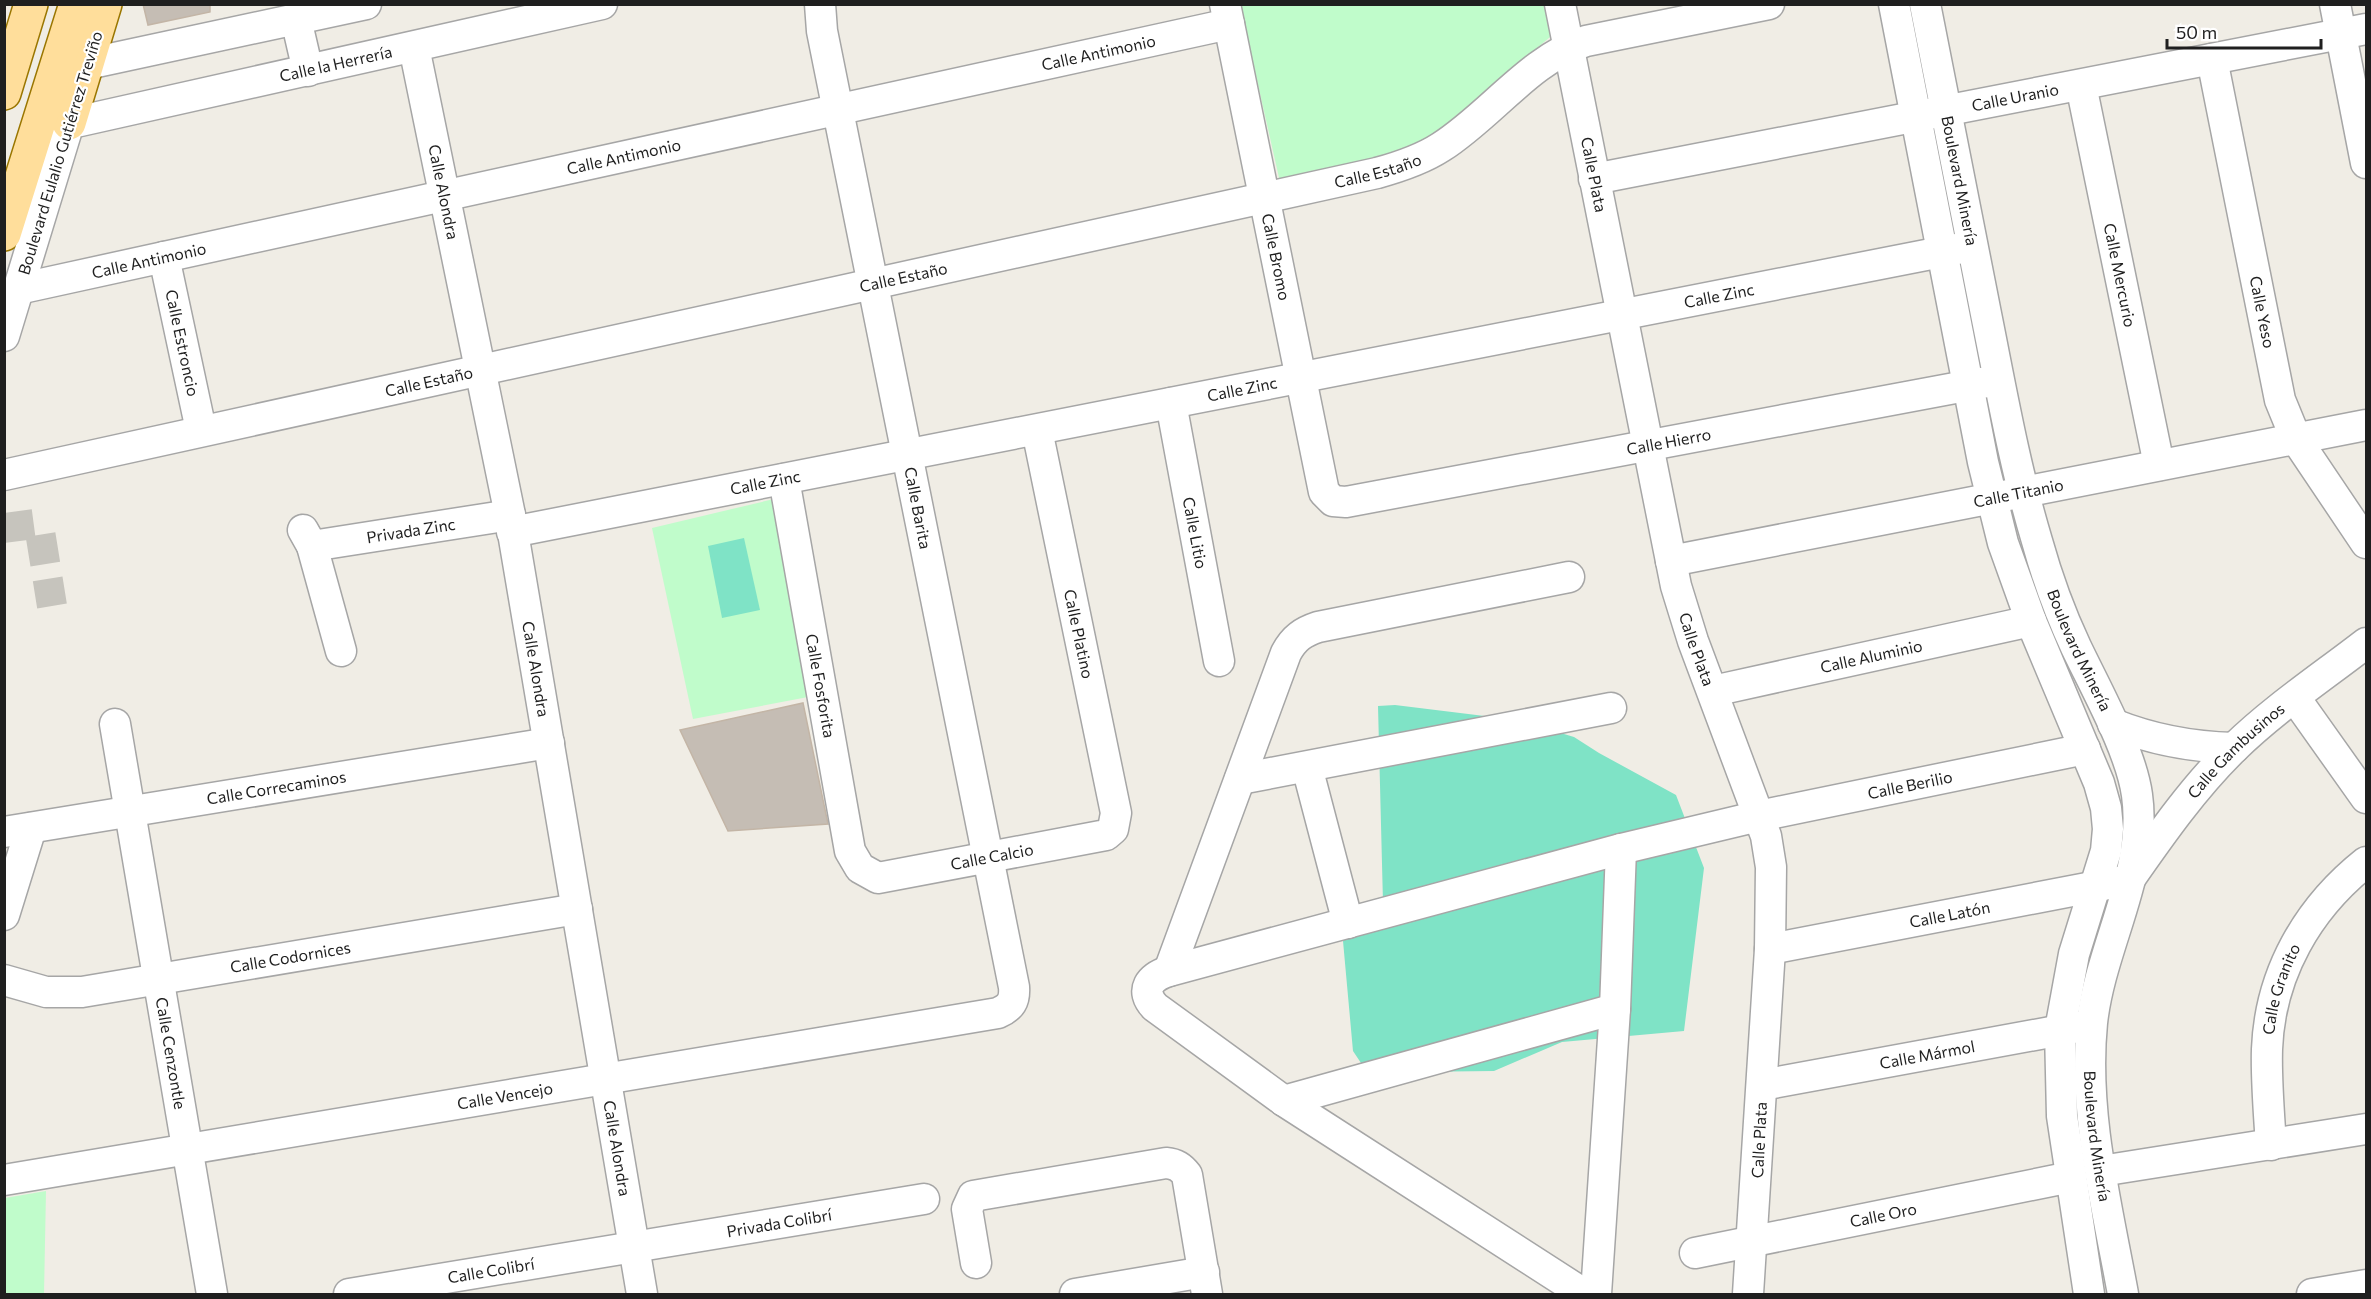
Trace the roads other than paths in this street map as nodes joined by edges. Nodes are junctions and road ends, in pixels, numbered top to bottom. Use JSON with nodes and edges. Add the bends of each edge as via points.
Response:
{"nodes":[{"id":1,"x":32,"y":4,"type":"edge"},
{"id":2,"x":76,"y":4,"type":"edge"},
{"id":3,"x":105,"y":4,"type":"edge"},
{"id":4,"x":366,"y":4,"type":"edge"},
{"id":5,"x":602,"y":4,"type":"edge"},
{"id":6,"x":820,"y":4,"type":"edge"},
{"id":7,"x":1560,"y":4,"type":"edge"},
{"id":8,"x":1769,"y":4,"type":"edge"},
{"id":9,"x":1894,"y":4,"type":"edge"},
{"id":10,"x":1925,"y":4,"type":"edge"},
{"id":11,"x":2335,"y":4,"type":"edge"},
{"id":12,"x":1227,"y":14,"type":"edge"},
{"id":13,"x":509,"y":15,"type":"edge"},
{"id":14,"x":296,"y":19,"type":"junction"},
{"id":15,"x":2354,"y":32,"type":"edge"},
{"id":16,"x":13,"y":39,"type":"edge"},
{"id":17,"x":414,"y":47,"type":"junction"},
{"id":18,"x":1568,"y":47,"type":"junction"},
{"id":19,"x":2212,"y":59,"type":"junction"},
{"id":20,"x":87,"y":64,"type":"junction"},
{"id":21,"x":308,"y":71,"type":"junction"},
{"id":22,"x":2081,"y":85,"type":"junction"},
{"id":23,"x":4,"y":93,"type":"edge"},
{"id":24,"x":838,"y":110,"type":"junction"},
{"id":25,"x":1946,"y":111,"type":"junction"},
{"id":26,"x":1916,"y":117,"type":"junction"},
{"id":27,"x":69,"y":123,"type":"junction"},
{"id":28,"x":37,"y":130,"type":"junction"},
{"id":29,"x":2367,"y":163,"type":"edge"},
{"id":30,"x":1594,"y":179,"type":"junction"},
{"id":31,"x":445,"y":196,"type":"junction"},
{"id":32,"x":1265,"y":198,"type":"junction"},
{"id":33,"x":4,"y":234,"type":"edge"},
{"id":34,"x":1972,"y":246,"type":"junction"},
{"id":35,"x":1942,"y":252,"type":"junction"},
{"id":36,"x":164,"y":257,"type":"junction"},
{"id":37,"x":873,"y":284,"type":"junction"},
{"id":38,"x":18,"y":289,"type":"junction"},
{"id":39,"x":1622,"y":315,"type":"junction"},
{"id":40,"x":4,"y":336,"type":"edge"},
{"id":41,"x":481,"y":369,"type":"junction"},
{"id":42,"x":1302,"y":378,"type":"junction"},
{"id":43,"x":1999,"y":380,"type":"junction"},
{"id":44,"x":1968,"y":386,"type":"junction"},
{"id":45,"x":1171,"y":403,"type":"junction"},
{"id":46,"x":2367,"y":425,"type":"edge"},
{"id":47,"x":201,"y":430,"type":"junction"},
{"id":48,"x":1037,"y":430,"type":"junction"},
{"id":49,"x":2296,"y":439,"type":"junction"},
{"id":50,"x":1647,"y":446,"type":"junction"},
{"id":51,"x":908,"y":455,"type":"junction"},
{"id":52,"x":2159,"y":465,"type":"junction"},
{"id":53,"x":4,"y":475,"type":"edge"},
{"id":54,"x":784,"y":479,"type":"junction"},
{"id":55,"x":2022,"y":491,"type":"junction"},
{"id":56,"x":1991,"y":497,"type":"junction"},
{"id":57,"x":1338,"y":503,"type":"joint"},
{"id":58,"x":511,"y":523,"type":"junction"},
{"id":59,"x":2367,"y":543,"type":"edge"},
{"id":60,"x":1671,"y":561,"type":"junction"},
{"id":61,"x":1569,"y":577,"type":"dead end"},
{"id":62,"x":2031,"y":621,"type":"junction"},
{"id":63,"x":2367,"y":643,"type":"edge"},
{"id":64,"x":341,"y":651,"type":"dead end"},
{"id":65,"x":1220,"y":661,"type":"dead end"},
{"id":66,"x":2087,"y":670,"type":"junction"},
{"id":67,"x":2056,"y":682,"type":"junction"},
{"id":68,"x":1713,"y":691,"type":"junction"},
{"id":69,"x":2295,"y":698,"type":"junction"},
{"id":70,"x":1611,"y":708,"type":"dead end"},
{"id":71,"x":115,"y":724,"type":"dead end"},
{"id":72,"x":2113,"y":724,"type":"junction"},
{"id":73,"x":549,"y":743,"type":"junction"},
{"id":74,"x":2234,"y":748,"type":"junction"},
{"id":75,"x":2085,"y":749,"type":"junction"},
{"id":76,"x":1307,"y":767,"type":"junction"},
{"id":77,"x":1240,"y":779,"type":"junction"},
{"id":78,"x":2367,"y":798,"type":"edge"},
{"id":79,"x":130,"y":812,"type":"junction"},
{"id":80,"x":1747,"y":819,"type":"junction"},
{"id":81,"x":18,"y":830,"type":"edge"},
{"id":82,"x":1106,"y":835,"type":"joint"},
{"id":83,"x":1621,"y":849,"type":"junction"},
{"id":84,"x":989,"y":859,"type":"junction"},
{"id":85,"x":2367,"y":862,"type":"edge"},
{"id":86,"x":878,"y":878,"type":"joint"},
{"id":87,"x":2129,"y":880,"type":"junction"},
{"id":88,"x":2097,"y":886,"type":"junction"},
{"id":89,"x":577,"y":909,"type":"junction"},
{"id":90,"x":4,"y":915,"type":"edge"},
{"id":91,"x":1348,"y":923,"type":"junction"},
{"id":92,"x":1770,"y":949,"type":"junction"},
{"id":93,"x":1169,"y":971,"type":"junction"},
{"id":94,"x":159,"y":979,"type":"junction"},
{"id":95,"x":4,"y":980,"type":"edge"},
{"id":96,"x":1007,"y":1009,"type":"joint"},
{"id":97,"x":1615,"y":1009,"type":"junction"},
{"id":98,"x":2092,"y":1024,"type":"junction"},
{"id":99,"x":2060,"y":1030,"type":"junction"},
{"id":100,"x":606,"y":1079,"type":"junction"},
{"id":101,"x":1762,"y":1085,"type":"junction"},
{"id":102,"x":1284,"y":1101,"type":"junction"},
{"id":103,"x":2367,"y":1129,"type":"edge"},
{"id":104,"x":2271,"y":1145,"type":"junction"},
{"id":105,"x":188,"y":1149,"type":"junction"},
{"id":106,"x":2101,"y":1171,"type":"junction"},
{"id":107,"x":2071,"y":1177,"type":"junction"},
{"id":108,"x":4,"y":1180,"type":"edge"},
{"id":109,"x":924,"y":1198,"type":"dead end"},
{"id":110,"x":1753,"y":1241,"type":"junction"},
{"id":111,"x":634,"y":1248,"type":"junction"},
{"id":112,"x":1695,"y":1253,"type":"dead end"},
{"id":113,"x":976,"y":1263,"type":"dead end"},
{"id":114,"x":1205,"y":1283,"type":"edge"},
{"id":115,"x":2367,"y":1285,"type":"edge"},
{"id":116,"x":212,"y":1294,"type":"edge"},
{"id":117,"x":349,"y":1294,"type":"edge"},
{"id":118,"x":642,"y":1294,"type":"edge"},
{"id":119,"x":1075,"y":1294,"type":"edge"},
{"id":120,"x":1584,"y":1294,"type":"edge"},
{"id":121,"x":1596,"y":1294,"type":"edge"},
{"id":122,"x":1748,"y":1294,"type":"edge"},
{"id":123,"x":2089,"y":1294,"type":"edge"},
{"id":124,"x":2123,"y":1294,"type":"edge"},
{"id":125,"x":2312,"y":1294,"type":"edge"}],
"edges":[{"from":1,"to":16,"type":"main road"},
{"from":2,"to":28,"type":"main road","name":"Boulevard Eulalio Gutiérrez Treviño"},
{"from":3,"to":20,"type":"main road","name":"Boulevard Eulalio Gutiérrez Treviño"},
{"from":4,"to":14,"type":"street"},
{"from":5,"to":13,"type":"street","name":"Calle la Herrería"},
{"from":6,"to":24,"type":"street","name":"Calle Barita"},
{"from":7,"to":18,"type":"street","name":"Calle Plata"},
{"from":8,"to":18,"type":"street","name":"Calle Estaño"},
{"from":9,"to":26,"type":"street","name":"Boulevard Minería"},
{"from":10,"to":25,"type":"street","name":"Boulevard Minería"},
{"from":11,"to":15,"type":"street"},
{"from":12,"to":24,"type":"street","name":"Calle Antimonio"},
{"from":12,"to":32,"type":"street","name":"Calle Bromo"},
{"from":13,"to":17,"type":"street","name":"Calle la Herrería"},
{"from":14,"to":20,"type":"street"},
{"from":14,"to":21,"type":"street"},
{"from":15,"to":19,"type":"street","name":"Calle Uranio"},
{"from":15,"to":29,"type":"street"},
{"from":16,"to":23,"type":"main road"},
{"from":17,"to":21,"type":"street","name":"Calle la Herrería"},
{"from":17,"to":31,"type":"street","name":"Calle Alondra"},
{"from":18,"to":30,"type":"street","name":"Calle Plata"},
{"from":18,"to":32,"type":"street","name":"Calle Estaño","via":[[1423,158],[1377,173]]},
{"from":19,"to":22,"type":"street","name":"Calle Uranio"},
{"from":19,"to":49,"type":"street","name":"Calle Yeso","via":[[2280,400]]},
{"from":20,"to":27,"type":"main road","name":"Boulevard Eulalio Gutiérrez Treviño"},
{"from":21,"to":27,"type":"street","name":"Calle la Herrería"},
{"from":22,"to":25,"type":"street","name":"Calle Uranio"},
{"from":22,"to":52,"type":"street","name":"Calle Mercurio"},
{"from":24,"to":31,"type":"street","name":"Calle Antimonio"},
{"from":24,"to":37,"type":"street","name":"Calle Barita"},
{"from":25,"to":26,"type":"street","name":"Calle Uranio"},
{"from":25,"to":34,"type":"street","name":"Boulevard Minería"},
{"from":26,"to":30,"type":"street","name":"Calle Uranio"},
{"from":26,"to":35,"type":"street","name":"Boulevard Minería"},
{"from":27,"to":28,"type":"street","name":"Calle la Herrería"},
{"from":27,"to":38,"type":"street","name":"Boulevard Eulalio Gutiérrez Treviño"},
{"from":28,"to":33,"type":"main road","name":"Boulevard Eulalio Gutiérrez Treviño"},
{"from":30,"to":39,"type":"street","name":"Calle Plata"},
{"from":31,"to":36,"type":"street","name":"Calle Antimonio"},
{"from":31,"to":41,"type":"street","name":"Calle Alondra"},
{"from":32,"to":37,"type":"street","name":"Calle Estaño"},
{"from":32,"to":42,"type":"street","name":"Calle Bromo"},
{"from":34,"to":35,"type":"street","name":"Calle Zinc"},
{"from":34,"to":43,"type":"street","name":"Boulevard Minería"},
{"from":35,"to":39,"type":"street","name":"Calle Zinc"},
{"from":35,"to":44,"type":"street","name":"Boulevard Minería"},
{"from":36,"to":38,"type":"street","name":"Calle Antimonio"},
{"from":36,"to":47,"type":"street","name":"Calle Estroncio"},
{"from":37,"to":41,"type":"street","name":"Calle Estaño"},
{"from":37,"to":51,"type":"street","name":"Calle Barita"},
{"from":38,"to":40,"type":"street","name":"Boulevard Eulalio Gutiérrez Treviño"},
{"from":39,"to":42,"type":"street","name":"Calle Zinc"},
{"from":39,"to":50,"type":"street","name":"Calle Plata"},
{"from":41,"to":47,"type":"street","name":"Calle Estaño"},
{"from":41,"to":58,"type":"street","name":"Calle Alondra"},
{"from":42,"to":45,"type":"street","name":"Calle Zinc"},
{"from":42,"to":57,"type":"street","name":"Calle Bromo","via":[[1324,492]]},
{"from":43,"to":44,"type":"street","name":"Calle Hierro"},
{"from":43,"to":55,"type":"street","name":"Boulevard Minería"},
{"from":44,"to":50,"type":"street","name":"Calle Hierro"},
{"from":44,"to":56,"type":"street","name":"Boulevard Minería"},
{"from":45,"to":48,"type":"street","name":"Calle Zinc"},
{"from":45,"to":65,"type":"street","name":"Calle Litio"},
{"from":46,"to":49,"type":"street","name":"Calle Titanio"},
{"from":47,"to":53,"type":"street","name":"Calle Estaño"},
{"from":48,"to":51,"type":"street","name":"Calle Zinc"},
{"from":48,"to":82,"type":"street","name":"Calle Platino","via":[[1116,813],[1113,829]]},
{"from":49,"to":52,"type":"street","name":"Calle Titanio"},
{"from":49,"to":59,"type":"street","name":"Calle Yeso"},
{"from":50,"to":57,"type":"street","name":"Calle Hierro"},
{"from":50,"to":60,"type":"street","name":"Calle Plata"},
{"from":51,"to":54,"type":"street","name":"Calle Zinc"},
{"from":51,"to":84,"type":"street","name":"Calle Barita"},
{"from":52,"to":55,"type":"street","name":"Calle Titanio"},
{"from":54,"to":58,"type":"street","name":"Calle Zinc"},
{"from":54,"to":86,"type":"street","name":"Calle Fosforita","via":[[850,850],[860,868]]},
{"from":55,"to":56,"type":"street","name":"Calle Titanio"},
{"from":55,"to":66,"type":"street","name":"Boulevard Minería","via":[[2050,583]]},
{"from":56,"to":60,"type":"street","name":"Calle Titanio"},
{"from":56,"to":62,"type":"street","name":"Boulevard Minería"},
{"from":58,"to":64,"type":"street","name":"Privada Zinc","via":[[308,538]]},
{"from":58,"to":73,"type":"street","name":"Calle Alondra"},
{"from":60,"to":68,"type":"street","name":"Calle Plata","via":[[1690,631]]},
{"from":61,"to":77,"type":"street","via":[[1305,632],[1286,653]]},
{"from":62,"to":67,"type":"street","name":"Boulevard Minería"},
{"from":62,"to":68,"type":"street","name":"Calle Aluminio"},
{"from":63,"to":69,"type":"street","name":"Calle Gambusinos"},
{"from":66,"to":67,"type":"street"},
{"from":66,"to":72,"type":"street","name":"Boulevard Minería"},
{"from":67,"to":75,"type":"street","name":"Boulevard Minería"},
{"from":68,"to":80,"type":"street","name":"Calle Plata"},
{"from":69,"to":74,"type":"street","name":"Calle Gambusinos"},
{"from":69,"to":78,"type":"street"},
{"from":70,"to":76,"type":"street"},
{"from":71,"to":79,"type":"street","name":"Calle Cenzontle"},
{"from":72,"to":74,"type":"street","via":[[2172,743]]},
{"from":72,"to":87,"type":"street","name":"Boulevard Minería","via":[[2131,770],[2140,816]]},
{"from":73,"to":79,"type":"street","name":"Calle Correcaminos"},
{"from":73,"to":89,"type":"street","name":"Calle Alondra"},
{"from":74,"to":87,"type":"street","name":"Calle Gambusinos","via":[[2182,807]]},
{"from":75,"to":80,"type":"street","name":"Calle Berilio"},
{"from":75,"to":88,"type":"street","name":"Boulevard Minería","via":[[2099,783],[2108,829]]},
{"from":76,"to":77,"type":"street"},
{"from":76,"to":91,"type":"street"},
{"from":77,"to":93,"type":"street"},
{"from":79,"to":81,"type":"street","name":"Calle Correcaminos"},
{"from":79,"to":94,"type":"street","name":"Calle Cenzontle"},
{"from":80,"to":83,"type":"street","name":"Calle Berilio"},
{"from":80,"to":92,"type":"street","name":"Calle Plata","via":[[1766,836],[1771,867]]},
{"from":81,"to":90,"type":"street"},
{"from":82,"to":84,"type":"street","name":"Calle Calcio"},
{"from":83,"to":91,"type":"street","name":"Calle Berilio"},
{"from":83,"to":97,"type":"street"},
{"from":84,"to":86,"type":"street","name":"Calle Calcio"},
{"from":84,"to":96,"type":"street","name":"Calle Barita","via":[[1015,995]]},
{"from":85,"to":104,"type":"street","name":"Calle Granito","via":[[2327,897],[2293,947],[2281,974],[2267,1050]]},
{"from":87,"to":88,"type":"street","name":"Calle Latón"},
{"from":87,"to":98,"type":"street","name":"Boulevard Minería","via":[[2102,968]]},
{"from":88,"to":92,"type":"street","name":"Calle Latón"},
{"from":88,"to":99,"type":"street","name":"Boulevard Minería","via":[[2074,954]]},
{"from":89,"to":94,"type":"street","name":"Calle Codornices"},
{"from":89,"to":100,"type":"street","name":"Calle Alondra"},
{"from":91,"to":93,"type":"street","name":"Calle Berilio"},
{"from":92,"to":101,"type":"street","name":"Calle Plata"},
{"from":93,"to":102,"type":"street","via":[[1150,982],[1150,1001]]},
{"from":94,"to":95,"type":"street","name":"Calle Codornices","via":[[64,993]]},
{"from":94,"to":105,"type":"street","name":"Calle Cenzontle"},
{"from":96,"to":100,"type":"street","name":"Calle Vencejo"},
{"from":97,"to":102,"type":"street"},
{"from":97,"to":121,"type":"street"},
{"from":98,"to":99,"type":"street","name":"Calle Mármol"},
{"from":98,"to":106,"type":"street","name":"Boulevard Minería","via":[[2091,1085]]},
{"from":99,"to":101,"type":"street","name":"Calle Mármol"},
{"from":99,"to":107,"type":"street","name":"Boulevard Minería","via":[[2062,1116]]},
{"from":100,"to":105,"type":"street","name":"Calle Vencejo"},
{"from":100,"to":111,"type":"street","name":"Calle Alondra"},
{"from":101,"to":110,"type":"street","name":"Calle Plata"},
{"from":102,"to":120,"type":"street"},
{"from":103,"to":104,"type":"street"},
{"from":104,"to":106,"type":"street"},
{"from":105,"to":108,"type":"street","name":"Calle Vencejo"},
{"from":105,"to":116,"type":"street","name":"Calle Cenzontle"},
{"from":106,"to":124,"type":"street","name":"Boulevard Minería"},
{"from":107,"to":110,"type":"street","name":"Calle Oro"},
{"from":107,"to":123,"type":"street","name":"Boulevard Minería"},
{"from":109,"to":111,"type":"street","name":"Privada Colibrí"},
{"from":110,"to":112,"type":"street","name":"Calle Oro"},
{"from":110,"to":122,"type":"street","name":"Calle Plata"},
{"from":111,"to":117,"type":"street","name":"Calle Colibrí"},
{"from":111,"to":118,"type":"street","name":"Calle Alondra"},
{"from":113,"to":114,"type":"street","via":[[967,1209],[973,1197],[1166,1163],[1174,1164],[1187,1175]]},
{"from":114,"to":119,"type":"street"},
{"from":115,"to":125,"type":"street"}]}
